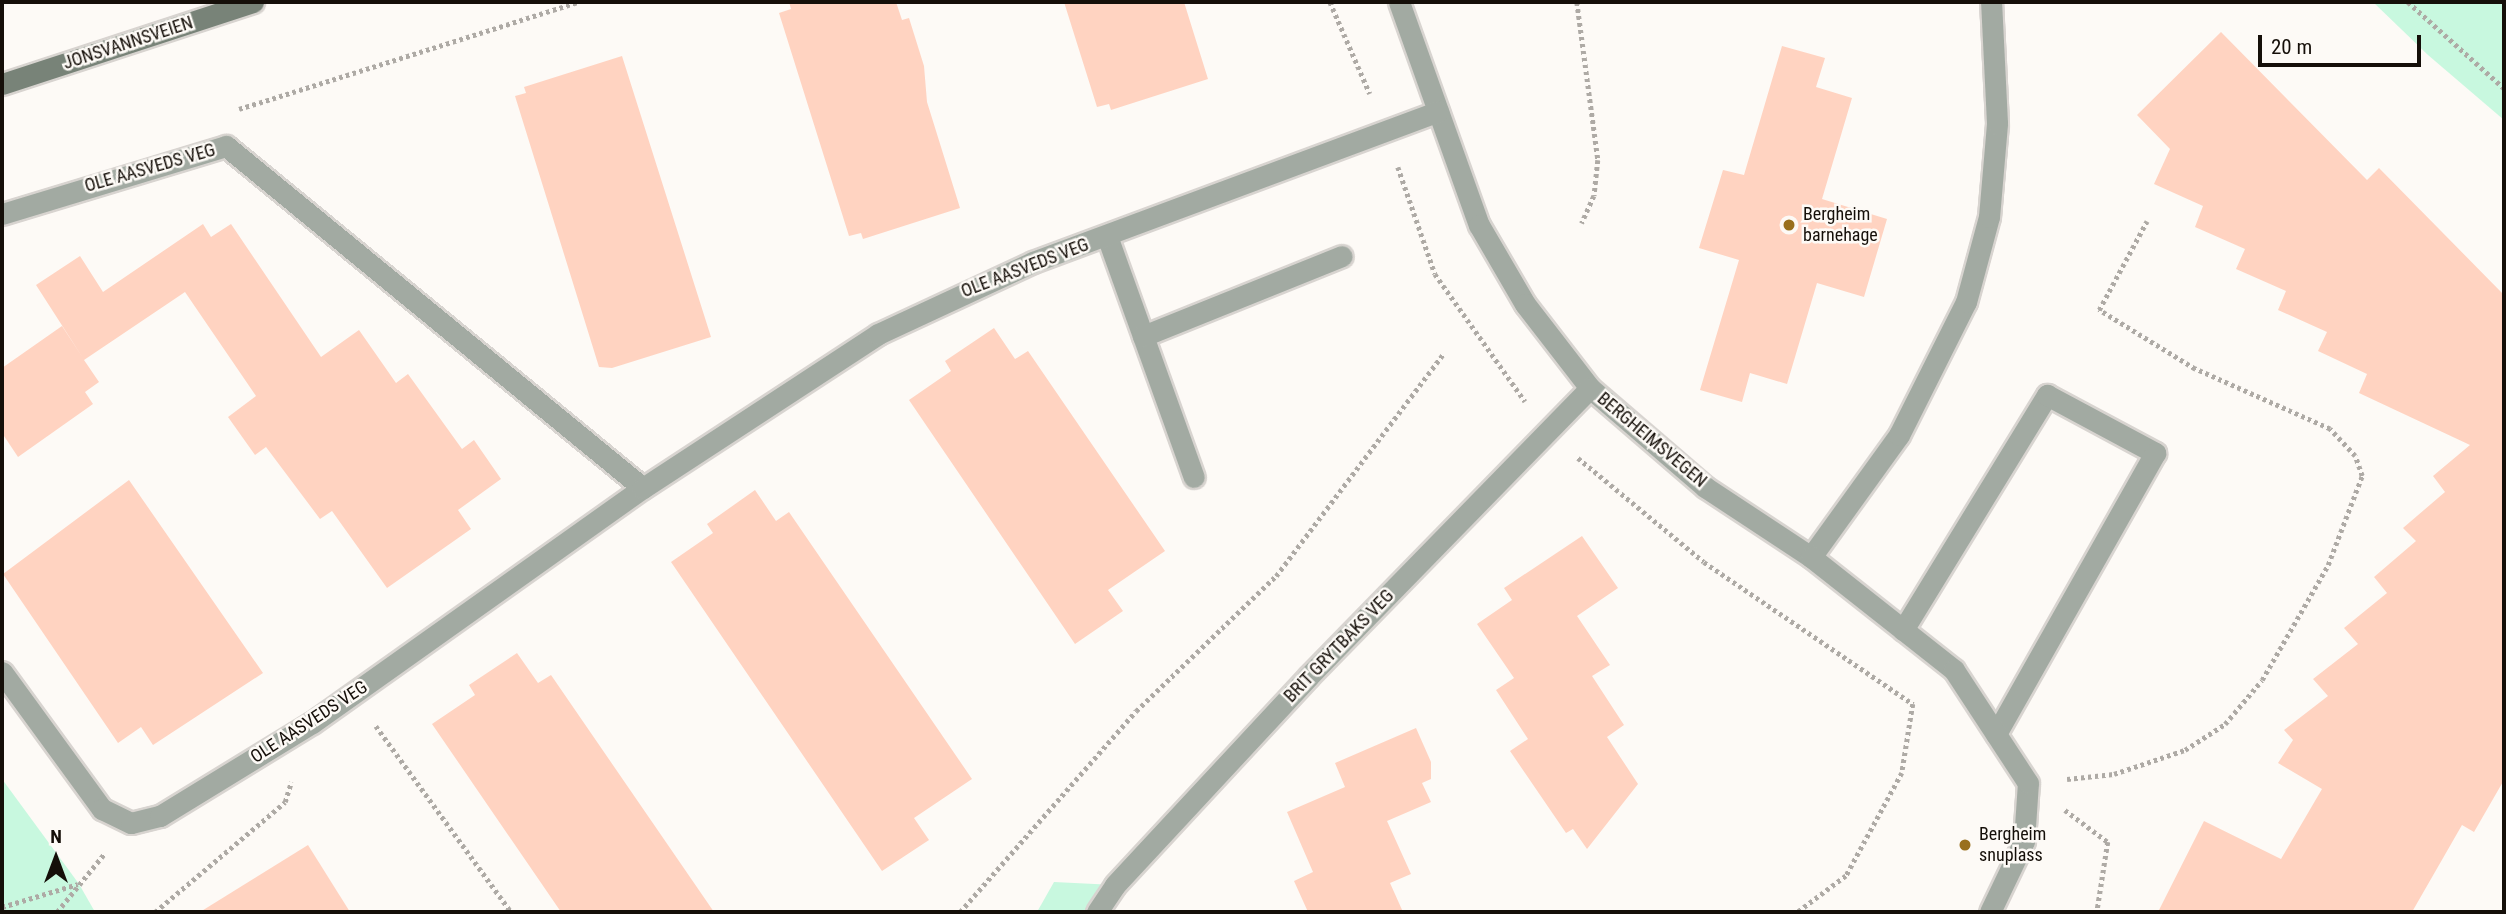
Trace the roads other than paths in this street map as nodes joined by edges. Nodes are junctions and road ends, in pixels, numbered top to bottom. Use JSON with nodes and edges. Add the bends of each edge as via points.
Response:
{"nodes":[{"id":1,"x":253,"y":2,"type":"edge"},
{"id":2,"x":1399,"y":2,"type":"edge"},
{"id":3,"x":1992,"y":2,"type":"edge"},
{"id":4,"x":2,"y":85,"type":"edge"},
{"id":5,"x":1437,"y":111,"type":"junction"},
{"id":6,"x":2,"y":214,"type":"edge"},
{"id":7,"x":1107,"y":236,"type":"junction"},
{"id":8,"x":1342,"y":256,"type":"dead end"},
{"id":9,"x":1143,"y":336,"type":"junction"},
{"id":10,"x":1590,"y":388,"type":"junction"},
{"id":11,"x":1194,"y":477,"type":"dead end"},
{"id":12,"x":643,"y":488,"type":"junction"},
{"id":13,"x":1811,"y":557,"type":"junction"},
{"id":14,"x":1903,"y":630,"type":"junction"},
{"id":15,"x":2,"y":671,"type":"edge"},
{"id":16,"x":1996,"y":734,"type":"junction"},
{"id":17,"x":1097,"y":912,"type":"edge"},
{"id":18,"x":1990,"y":912,"type":"edge"}],
"edges":[{"from":1,"to":4,"type":"main road","name":"JONSVANNSVEIEN"},
{"from":2,"to":5,"type":"street","name":"BERGHEIMSVEGEN"},
{"from":3,"to":13,"type":"street","via":[[1997,123],[1990,204],[1966,302],[1899,435]]},
{"from":5,"to":7,"type":"street","name":"OLE AASVEDS VEG"},
{"from":5,"to":10,"type":"street","name":"BERGHEIMSVEGEN","via":[[1479,225],[1525,304]]},
{"from":6,"to":12,"type":"street","name":"OLE AASVEDS VEG","via":[[226,146]]},
{"from":7,"to":9,"type":"street"},
{"from":7,"to":12,"type":"street","name":"OLE AASVEDS VEG","via":[[1020,267],[878,334]]},
{"from":8,"to":9,"type":"street"},
{"from":9,"to":11,"type":"street"},
{"from":10,"to":13,"type":"street","name":"BERGHEIMSVEGEN","via":[[1705,487]]},
{"from":10,"to":17,"type":"street","name":"BRIT GRYTBAKS VEG","via":[[1309,676],[1115,885]]},
{"from":12,"to":15,"type":"street","name":"OLE AASVEDS VEG","via":[[354,695],[160,816],[131,823],[102,809]]},
{"from":13,"to":14,"type":"street","name":"BERGHEIMSVEGEN"},
{"from":14,"to":16,"type":"street","name":"BERGHEIMSVEGEN","via":[[1954,670]]},
{"from":14,"to":16,"type":"street","via":[[2047,395],[2155,453]]},
{"from":16,"to":18,"type":"street","name":"BERGHEIMSVEGEN","via":[[2028,783],[2024,841]]}]}
